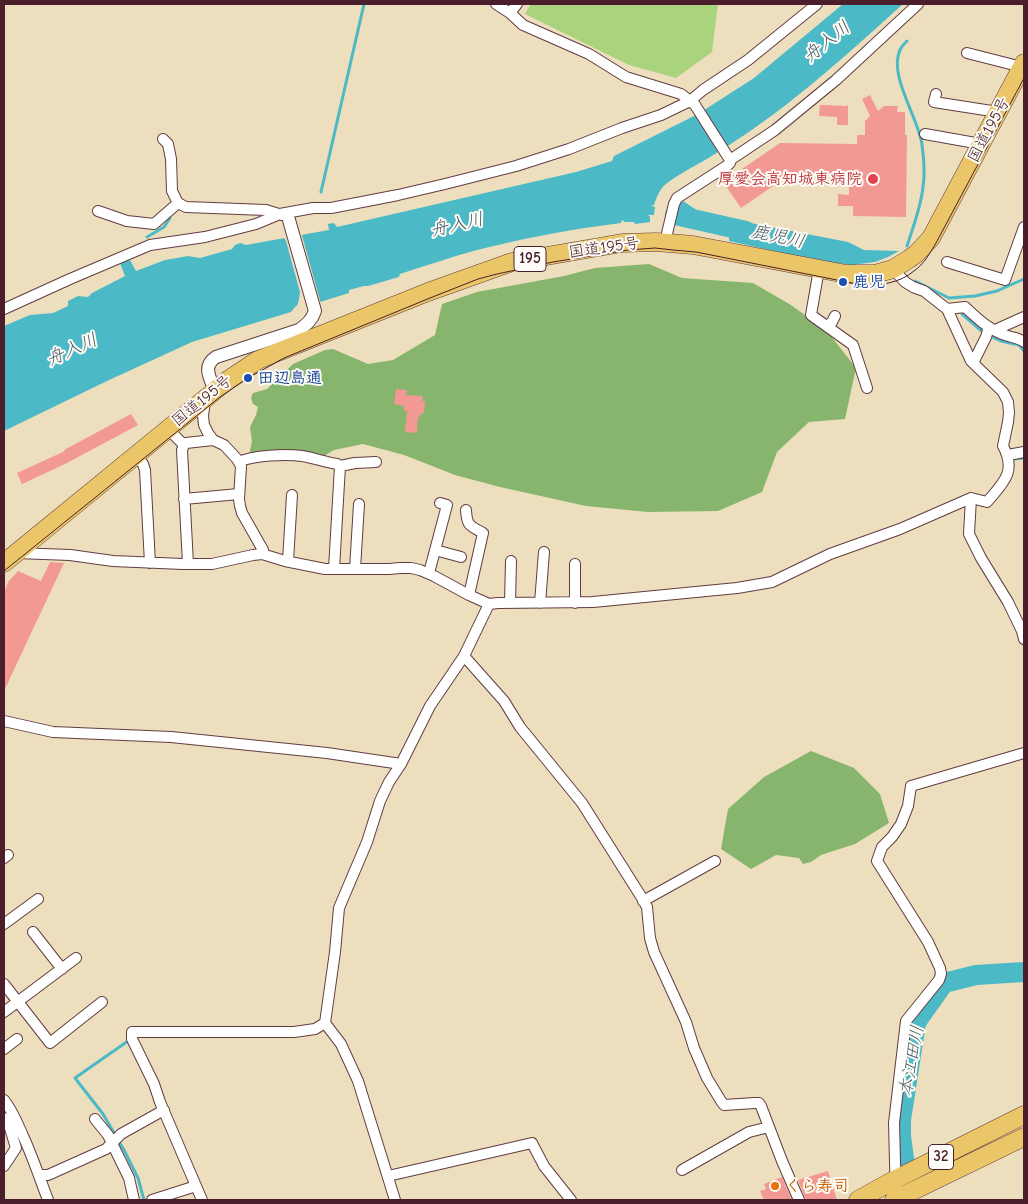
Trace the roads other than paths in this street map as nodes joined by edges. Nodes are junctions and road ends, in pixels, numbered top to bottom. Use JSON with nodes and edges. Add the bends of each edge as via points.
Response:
{"nodes":[{"id":1,"x":496,"y":4,"type":"edge"},
{"id":2,"x":517,"y":4,"type":"edge"},
{"id":3,"x":817,"y":4,"type":"edge"},
{"id":4,"x":918,"y":4,"type":"edge"},
{"id":5,"x":803,"y":8,"type":"edge"},
{"id":6,"x":510,"y":14,"type":"junction"},
{"id":7,"x":967,"y":53,"type":"dead end"},
{"id":8,"x":1021,"y":73,"type":"edge"},
{"id":9,"x":936,"y":94,"type":"dead end"},
{"id":10,"x":693,"y":103,"type":"junction"},
{"id":11,"x":998,"y":112,"type":"junction"},
{"id":12,"x":925,"y":134,"type":"dead end"},
{"id":13,"x":163,"y":139,"type":"dead end"},
{"id":14,"x":981,"y":144,"type":"junction"},
{"id":15,"x":729,"y":158,"type":"junction"},
{"id":16,"x":178,"y":203,"type":"junction"},
{"id":17,"x":98,"y":211,"type":"dead end"},
{"id":18,"x":284,"y":217,"type":"junction"},
{"id":19,"x":1024,"y":227,"type":"edge"},
{"id":20,"x":665,"y":242,"type":"junction"},
{"id":21,"x":1020,"y":252,"type":"edge"},
{"id":22,"x":947,"y":262,"type":"dead end"},
{"id":23,"x":819,"y":269,"type":"junction"},
{"id":24,"x":893,"y":269,"type":"junction"},
{"id":25,"x":4,"y":309,"type":"edge"},
{"id":26,"x":947,"y":309,"type":"junction"},
{"id":27,"x":835,"y":316,"type":"dead end"},
{"id":28,"x":1024,"y":317,"type":"edge"},
{"id":29,"x":827,"y":326,"type":"junction"},
{"id":30,"x":992,"y":328,"type":"junction"},
{"id":31,"x":1024,"y":342,"type":"edge"},
{"id":32,"x":973,"y":363,"type":"junction"},
{"id":33,"x":867,"y":388,"type":"dead end"},
{"id":34,"x":210,"y":396,"type":"junction"},
{"id":35,"x":168,"y":429,"type":"junction"},
{"id":36,"x":213,"y":440,"type":"junction"},
{"id":37,"x":184,"y":445,"type":"junction"},
{"id":38,"x":1024,"y":452,"type":"edge"},
{"id":39,"x":1008,"y":455,"type":"junction"},
{"id":40,"x":135,"y":456,"type":"junction"},
{"id":41,"x":239,"y":462,"type":"junction"},
{"id":42,"x":376,"y":462,"type":"dead end"},
{"id":43,"x":340,"y":466,"type":"junction"},
{"id":44,"x":239,"y":494,"type":"junction"},
{"id":45,"x":292,"y":495,"type":"dead end"},
{"id":46,"x":184,"y":498,"type":"junction"},
{"id":47,"x":971,"y":498,"type":"junction"},
{"id":48,"x":440,"y":503,"type":"dead end"},
{"id":49,"x":359,"y":504,"type":"dead end"},
{"id":50,"x":466,"y":510,"type":"dead end"},
{"id":51,"x":435,"y":550,"type":"junction"},
{"id":52,"x":544,"y":552,"type":"dead end"},
{"id":53,"x":262,"y":554,"type":"junction"},
{"id":54,"x":461,"y":557,"type":"dead end"},
{"id":55,"x":10,"y":558,"type":"edge"},
{"id":56,"x":288,"y":561,"type":"junction"},
{"id":57,"x":512,"y":561,"type":"dead end"},
{"id":58,"x":150,"y":563,"type":"junction"},
{"id":59,"x":188,"y":564,"type":"junction"},
{"id":60,"x":575,"y":564,"type":"dead end"},
{"id":61,"x":334,"y":570,"type":"junction"},
{"id":62,"x":355,"y":570,"type":"junction"},
{"id":63,"x":429,"y":574,"type":"junction"},
{"id":64,"x":469,"y":595,"type":"junction"},
{"id":65,"x":510,"y":602,"type":"junction"},
{"id":66,"x":540,"y":602,"type":"junction"},
{"id":67,"x":575,"y":603,"type":"junction"},
{"id":68,"x":489,"y":604,"type":"junction"},
{"id":69,"x":1024,"y":638,"type":"edge"},
{"id":70,"x":464,"y":656,"type":"junction"},
{"id":71,"x":4,"y":721,"type":"edge"},
{"id":72,"x":1024,"y":753,"type":"edge"},
{"id":73,"x":401,"y":764,"type":"junction"},
{"id":74,"x":716,"y":861,"type":"dead end"},
{"id":75,"x":38,"y":899,"type":"dead end"},
{"id":76,"x":643,"y":901,"type":"junction"},
{"id":77,"x":4,"y":924,"type":"edge"},
{"id":78,"x":33,"y":932,"type":"dead end"},
{"id":79,"x":76,"y":958,"type":"dead end"},
{"id":80,"x":62,"y":969,"type":"junction"},
{"id":81,"x":4,"y":984,"type":"edge"},
{"id":82,"x":17,"y":1002,"type":"junction"},
{"id":83,"x":102,"y":1002,"type":"dead end"},
{"id":84,"x":4,"y":1012,"type":"edge"},
{"id":85,"x":325,"y":1023,"type":"junction"},
{"id":86,"x":17,"y":1039,"type":"dead end"},
{"id":87,"x":4,"y":1049,"type":"edge"},
{"id":88,"x":4,"y":1100,"type":"edge"},
{"id":89,"x":164,"y":1110,"type":"junction"},
{"id":90,"x":1024,"y":1115,"type":"edge"},
{"id":91,"x":4,"y":1118,"type":"edge"},
{"id":92,"x":95,"y":1119,"type":"dead end"},
{"id":93,"x":769,"y":1127,"type":"junction"},
{"id":94,"x":1024,"y":1137,"type":"edge"},
{"id":95,"x":112,"y":1143,"type":"junction"},
{"id":96,"x":4,"y":1166,"type":"edge"},
{"id":97,"x":682,"y":1170,"type":"dead end"},
{"id":98,"x":39,"y":1176,"type":"junction"},
{"id":99,"x":388,"y":1176,"type":"junction"},
{"id":100,"x":896,"y":1179,"type":"junction"},
{"id":101,"x":196,"y":1186,"type":"junction"},
{"id":102,"x":48,"y":1200,"type":"edge"},
{"id":103,"x":134,"y":1200,"type":"edge"},
{"id":104,"x":152,"y":1200,"type":"edge"},
{"id":105,"x":202,"y":1200,"type":"edge"},
{"id":106,"x":395,"y":1200,"type":"edge"},
{"id":107,"x":571,"y":1200,"type":"edge"},
{"id":108,"x":799,"y":1200,"type":"edge"},
{"id":109,"x":858,"y":1200,"type":"edge"},
{"id":110,"x":896,"y":1200,"type":"edge"}],
"edges":[{"from":1,"to":6,"type":"street"},
{"from":2,"to":6,"type":"street"},
{"from":3,"to":5,"type":"street"},
{"from":4,"to":15,"type":"street","via":[[836,80],[775,130]]},
{"from":5,"to":10,"type":"street","via":[[748,60],[704,90]]},
{"from":6,"to":10,"type":"street","via":[[523,25],[589,54],[626,77],[681,94]]},
{"from":7,"to":8,"type":"street"},
{"from":8,"to":11,"type":"highway","name":"国道195号","number":"195"},
{"from":9,"to":11,"type":"street","via":[[934,102]]},
{"from":10,"to":15,"type":"street"},
{"from":10,"to":18,"type":"street","via":[[516,166],[398,195],[331,208],[313,208]]},
{"from":11,"to":14,"type":"highway","name":"国道195号","number":"195"},
{"from":12,"to":14,"type":"street"},
{"from":13,"to":16,"type":"street","via":[[168,144],[172,159],[172,191]]},
{"from":14,"to":24,"type":"highway","name":"国道195号","number":"195","via":[[931,238],[916,254]]},
{"from":15,"to":20,"type":"street","via":[[728,165],[677,198]]},
{"from":16,"to":17,"type":"street","via":[[154,224],[127,221]]},
{"from":16,"to":18,"type":"street","via":[[186,207],[266,210]]},
{"from":18,"to":25,"type":"street","via":[[205,237],[150,246]]},
{"from":18,"to":34,"type":"street","via":[[315,311],[310,322],[299,330],[210,361]]},
{"from":19,"to":21,"type":"street"},
{"from":20,"to":23,"type":"highway","name":"国道195号","number":"195"},
{"from":20,"to":34,"type":"highway","name":"国道195号","number":"195","via":[[622,243],[512,262],[258,360]]},
{"from":21,"to":22,"type":"street","via":[[1005,280]]},
{"from":23,"to":24,"type":"highway","name":"国道195号","number":"195","via":[[846,274],[875,274]]},
{"from":23,"to":29,"type":"street","via":[[811,315]]},
{"from":24,"to":26,"type":"street","via":[[905,282],[924,291]]},
{"from":26,"to":30,"type":"street","via":[[965,307]]},
{"from":26,"to":32,"type":"street"},
{"from":27,"to":29,"type":"street"},
{"from":28,"to":30,"type":"street"},
{"from":29,"to":33,"type":"street","via":[[853,345]]},
{"from":30,"to":31,"type":"street"},
{"from":30,"to":32,"type":"street"},
{"from":32,"to":39,"type":"street","via":[[1003,392],[1008,402],[1008,422],[1002,446]]},
{"from":34,"to":35,"type":"highway","name":"国道195号","number":"195"},
{"from":34,"to":36,"type":"street","via":[[203,416]]},
{"from":35,"to":37,"type":"street"},
{"from":35,"to":40,"type":"highway","name":"国道195号","number":"195"},
{"from":36,"to":37,"type":"street","via":[[186,442]]},
{"from":36,"to":41,"type":"street","via":[[224,445]]},
{"from":37,"to":46,"type":"street"},
{"from":38,"to":39,"type":"street"},
{"from":39,"to":47,"type":"street","via":[[1006,480],[987,502]]},
{"from":40,"to":55,"type":"highway","name":"国道195号","number":"195"},
{"from":40,"to":58,"type":"street","via":[[145,470]]},
{"from":41,"to":43,"type":"street","via":[[266,456],[300,456]]},
{"from":41,"to":44,"type":"street"},
{"from":42,"to":43,"type":"street"},
{"from":43,"to":61,"type":"street"},
{"from":44,"to":46,"type":"street"},
{"from":44,"to":53,"type":"street","via":[[242,513],[263,550]]},
{"from":45,"to":56,"type":"street"},
{"from":46,"to":59,"type":"street"},
{"from":47,"to":67,"type":"street","via":[[900,529],[830,554],[772,582],[702,592]]},
{"from":47,"to":69,"type":"street","via":[[969,534],[1008,602]]},
{"from":48,"to":51,"type":"street","via":[[447,505]]},
{"from":49,"to":62,"type":"street"},
{"from":50,"to":64,"type":"street","via":[[469,525],[483,533]]},
{"from":51,"to":54,"type":"street"},
{"from":51,"to":63,"type":"street"},
{"from":52,"to":66,"type":"street"},
{"from":53,"to":56,"type":"street"},
{"from":53,"to":59,"type":"street","via":[[212,564]]},
{"from":55,"to":58,"type":"street","via":[[70,555]]},
{"from":56,"to":61,"type":"street"},
{"from":57,"to":65,"type":"street"},
{"from":58,"to":59,"type":"street"},
{"from":60,"to":67,"type":"street"},
{"from":61,"to":62,"type":"street"},
{"from":62,"to":63,"type":"street","via":[[411,568]]},
{"from":63,"to":64,"type":"street"},
{"from":64,"to":68,"type":"street"},
{"from":65,"to":66,"type":"street"},
{"from":65,"to":68,"type":"street"},
{"from":66,"to":67,"type":"street"},
{"from":68,"to":70,"type":"street"},
{"from":70,"to":73,"type":"street","via":[[430,706]]},
{"from":70,"to":76,"type":"street","via":[[504,701],[520,727],[582,803]]},
{"from":71,"to":73,"type":"street","via":[[53,732],[171,737]]},
{"from":72,"to":100,"type":"street","via":[[911,786],[902,824],[882,847],[877,861],[928,942],[941,974],[906,1021],[894,1123]]},
{"from":73,"to":85,"type":"street","via":[[380,801],[367,842],[339,908]]},
{"from":74,"to":76,"type":"street"},
{"from":75,"to":77,"type":"street"},
{"from":76,"to":93,"type":"street","via":[[647,907],[654,952],[707,1078],[724,1104],[759,1104]]},
{"from":78,"to":80,"type":"street"},
{"from":79,"to":80,"type":"street"},
{"from":80,"to":82,"type":"street"},
{"from":81,"to":82,"type":"street"},
{"from":82,"to":83,"type":"street","via":[[50,1044]]},
{"from":82,"to":84,"type":"street"},
{"from":85,"to":89,"type":"street","via":[[315,1029],[294,1032],[132,1032],[132,1039]]},
{"from":85,"to":99,"type":"street","via":[[341,1044],[358,1081]]},
{"from":86,"to":87,"type":"street"},
{"from":88,"to":98,"type":"street","via":[[11,1109]]},
{"from":89,"to":95,"type":"street","via":[[121,1134]]},
{"from":89,"to":101,"type":"street"},
{"from":90,"to":100,"type":"highway","number":"32"},
{"from":91,"to":96,"type":"street","via":[[16,1148]]},
{"from":92,"to":95,"type":"street"},
{"from":93,"to":97,"type":"street","via":[[748,1132]]},
{"from":93,"to":108,"type":"street"},
{"from":94,"to":110,"type":"highway","number":"32"},
{"from":95,"to":98,"type":"street","via":[[106,1149]]},
{"from":95,"to":103,"type":"street","via":[[129,1178]]},
{"from":98,"to":102,"type":"street"},
{"from":99,"to":106,"type":"street"},
{"from":99,"to":107,"type":"street","via":[[532,1143],[544,1166]]},
{"from":100,"to":109,"type":"highway","number":"32"},
{"from":100,"to":110,"type":"street"},
{"from":101,"to":104,"type":"street"},
{"from":101,"to":105,"type":"street"}]}
